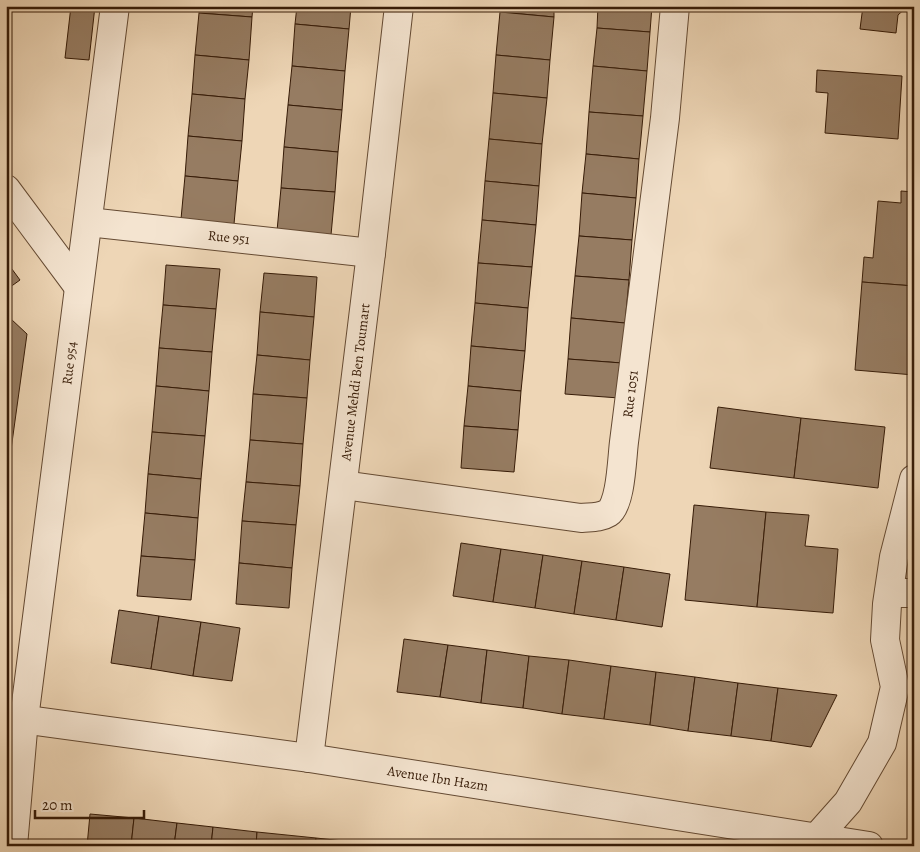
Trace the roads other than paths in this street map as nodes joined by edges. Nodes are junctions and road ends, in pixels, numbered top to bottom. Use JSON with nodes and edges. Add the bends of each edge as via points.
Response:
{"nodes":[{"id":1,"x":115,"y":6,"type":"edge"},
{"id":2,"x":399,"y":6,"type":"edge"},
{"id":3,"x":675,"y":6,"type":"edge"},
{"id":4,"x":6,"y":189,"type":"edge"},
{"id":5,"x":88,"y":222,"type":"junction"},
{"id":6,"x":371,"y":252,"type":"junction"},
{"id":7,"x":78,"y":286,"type":"junction"},
{"id":8,"x":914,"y":479,"type":"edge"},
{"id":9,"x":343,"y":485,"type":"junction"},
{"id":10,"x":901,"y":593,"type":"edge"},
{"id":11,"x":15,"y":718,"type":"edge"},
{"id":12,"x":309,"y":758,"type":"junction"},
{"id":13,"x":814,"y":842,"type":"edge"},
{"id":14,"x":13,"y":846,"type":"edge"},
{"id":15,"x":869,"y":846,"type":"edge"}],
"edges":[{"from":1,"to":5,"type":"street","name":"Rue 954"},
{"from":2,"to":6,"type":"street","name":"Avenue Mehdi Ben Toumart"},
{"from":3,"to":9,"type":"street","name":"Rue 1051","via":[[661,147],[617,496],[613,507],[608,513],[581,518]]},
{"from":4,"to":7,"type":"street"},
{"from":5,"to":6,"type":"street","name":"Rue 951"},
{"from":5,"to":7,"type":"street","name":"Rue 954"},
{"from":6,"to":9,"type":"street","name":"Avenue Mehdi Ben Toumart"},
{"from":7,"to":11,"type":"street","name":"Rue 954"},
{"from":8,"to":10,"type":"street","via":[[894,557]]},
{"from":9,"to":12,"type":"street","name":"Avenue Mehdi Ben Toumart"},
{"from":10,"to":13,"type":"street","via":[[885,640],[895,687],[882,743],[848,802]]},
{"from":11,"to":12,"type":"street","name":"Avenue Ibn Hazm"},
{"from":11,"to":14,"type":"street","name":"Rue 954"},
{"from":12,"to":13,"type":"street","name":"Avenue Ibn Hazm"},
{"from":13,"to":15,"type":"street","name":"Avenue Ibn Hazm"}]}
